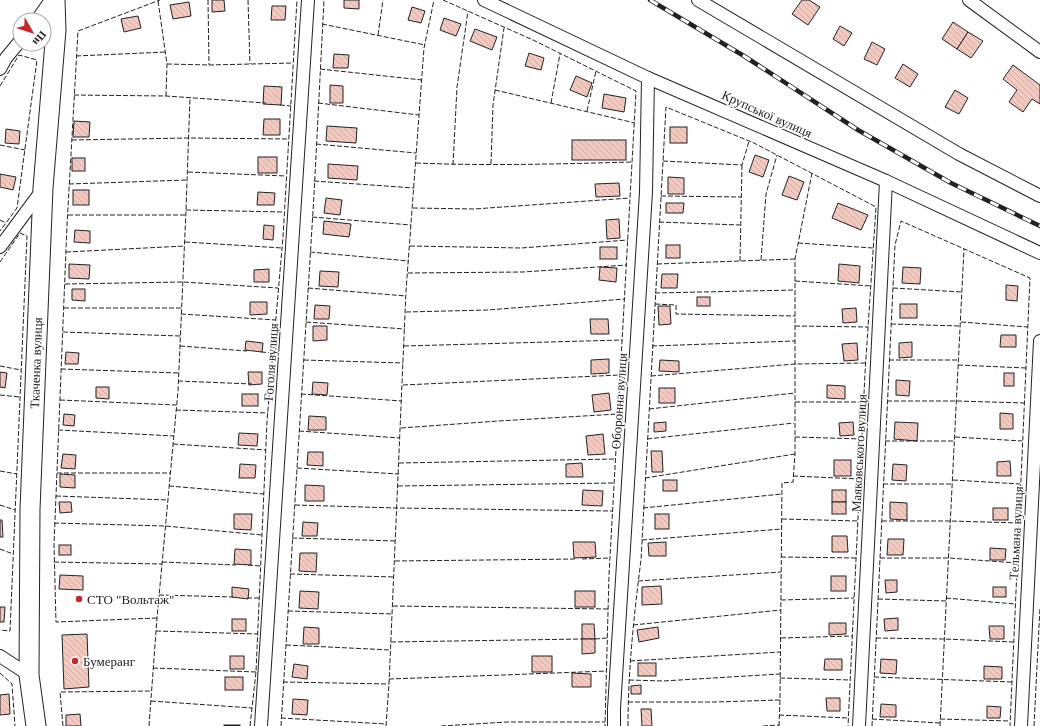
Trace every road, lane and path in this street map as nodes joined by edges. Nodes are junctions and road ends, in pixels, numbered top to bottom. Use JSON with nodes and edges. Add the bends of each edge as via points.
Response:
{"nodes":[{"id":1,"x":52,"y":0,"type":"edge"},
{"id":2,"x":55,"y":0,"type":"edge"},
{"id":3,"x":308,"y":0,"type":"edge"},
{"id":4,"x":484,"y":0,"type":"edge"},
{"id":5,"x":698,"y":0,"type":"edge"},
{"id":6,"x":969,"y":0,"type":"edge"},
{"id":7,"x":43,"y":12,"type":"edge"},
{"id":8,"x":12,"y":51,"type":"edge"},
{"id":9,"x":1040,"y":52,"type":"edge"},
{"id":10,"x":0,"y":69,"type":"edge"},
{"id":11,"x":648,"y":78,"type":"junction"},
{"id":12,"x":886,"y":181,"type":"junction"},
{"id":13,"x":43,"y":188,"type":"junction"},
{"id":14,"x":1040,"y":196,"type":"edge"},
{"id":15,"x":0,"y":247,"type":"edge"},
{"id":16,"x":1040,"y":253,"type":"edge"},
{"id":17,"x":1040,"y":341,"type":"edge"},
{"id":18,"x":0,"y":656,"type":"edge"},
{"id":19,"x":29,"y":675,"type":"junction"},
{"id":20,"x":36,"y":726,"type":"edge"},
{"id":21,"x":261,"y":726,"type":"edge"},
{"id":22,"x":614,"y":726,"type":"edge"},
{"id":23,"x":859,"y":726,"type":"edge"},
{"id":24,"x":1021,"y":726,"type":"edge"}],
"edges":[{"from":1,"to":7,"type":"street"},
{"from":2,"to":13,"type":"main road","name":"Ткаченка вулиця","via":[[56,30]]},
{"from":3,"to":21,"type":"street","name":"Гоголя вулиця"},
{"from":4,"to":11,"type":"street","name":"Крупської вулиця"},
{"from":5,"to":14,"type":"street","via":[[959,154]]},
{"from":6,"to":9,"type":"street"},
{"from":8,"to":10,"type":"street"},
{"from":11,"to":12,"type":"street","name":"Крупської вулиця"},
{"from":11,"to":22,"type":"street","name":"Оборонна вулиця","via":[[646,192]]},
{"from":12,"to":16,"type":"street","name":"Крупської вулиця"},
{"from":12,"to":23,"type":"street","name":"Маяковського вулиця"},
{"from":13,"to":15,"type":"street"},
{"from":13,"to":19,"type":"main road","name":"Ткаченка вулиця","via":[[30,509]]},
{"from":17,"to":24,"type":"street","name":"Тельмана вулиця"},
{"from":18,"to":19,"type":"street"},
{"from":19,"to":20,"type":"main road","name":"Ткаченка вулиця"}]}
